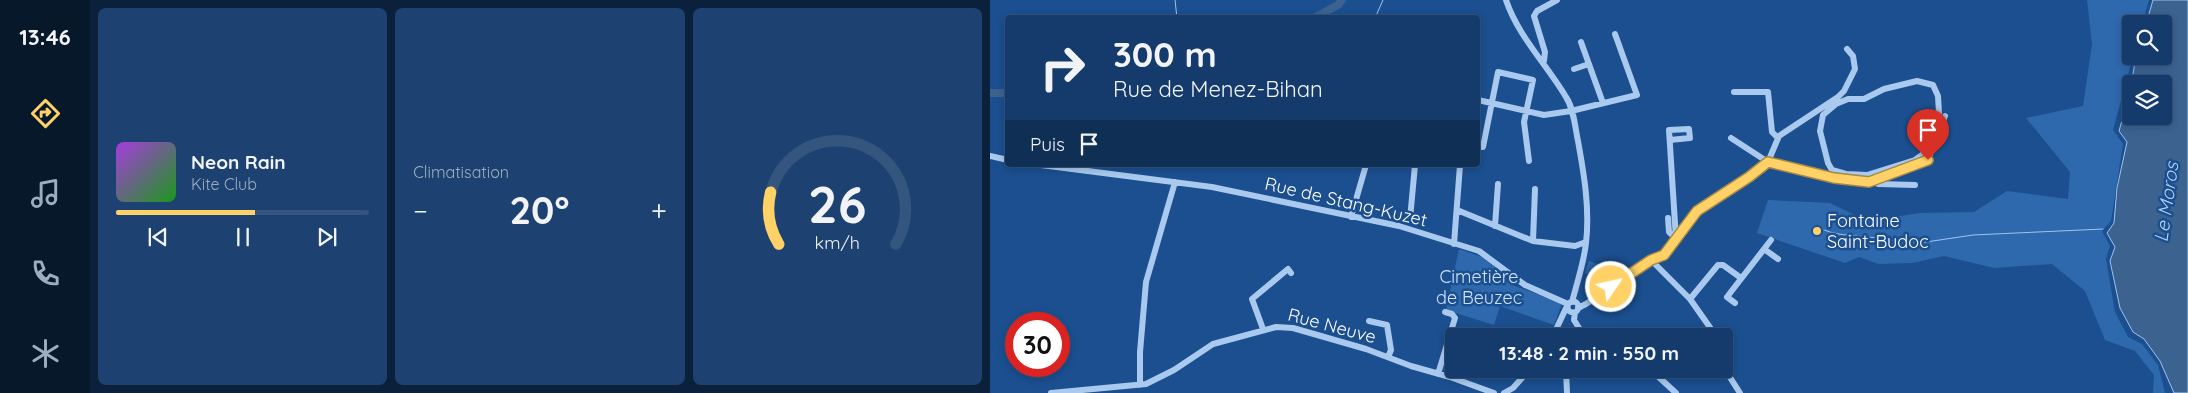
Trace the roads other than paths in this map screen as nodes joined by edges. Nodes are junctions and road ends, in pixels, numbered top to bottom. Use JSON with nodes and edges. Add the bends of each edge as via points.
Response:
{"nodes":[{"id":1,"x":1506,"y":0,"type":"edge"},
{"id":2,"x":1557,"y":0,"type":"edge"},
{"id":3,"x":1615,"y":34,"type":"dead end"},
{"id":4,"x":1581,"y":42,"type":"dead end"},
{"id":5,"x":1847,"y":49,"type":"dead end"},
{"id":6,"x":1544,"y":61,"type":"junction"},
{"id":7,"x":1589,"y":64,"type":"junction"},
{"id":8,"x":1574,"y":70,"type":"dead end"},
{"id":9,"x":1734,"y":92,"type":"dead end"},
{"id":10,"x":1480,"y":100,"type":"edge"},
{"id":11,"x":1491,"y":103,"type":"junction"},
{"id":12,"x":1603,"y":103,"type":"junction"},
{"id":13,"x":1816,"y":111,"type":"junction"},
{"id":14,"x":1526,"y":112,"type":"junction"},
{"id":15,"x":1572,"y":112,"type":"junction"},
{"id":16,"x":1823,"y":115,"type":"junction"},
{"id":17,"x":1945,"y":116,"type":"dead end"},
{"id":18,"x":1731,"y":138,"type":"dead end"},
{"id":19,"x":1778,"y":138,"type":"junction"},
{"id":20,"x":1670,"y":140,"type":"dead end"},
{"id":21,"x":1480,"y":146,"type":"edge"},
{"id":22,"x":990,"y":156,"type":"edge"},
{"id":23,"x":1005,"y":159,"type":"edge"},
{"id":24,"x":1529,"y":161,"type":"dead end"},
{"id":25,"x":1768,"y":162,"type":"junction"},
{"id":26,"x":1057,"y":167,"type":"edge"},
{"id":27,"x":1365,"y":167,"type":"edge"},
{"id":28,"x":1415,"y":167,"type":"edge"},
{"id":29,"x":1459,"y":168,"type":"edge"},
{"id":30,"x":1873,"y":181,"type":"junction"},
{"id":31,"x":1175,"y":182,"type":"junction"},
{"id":32,"x":1498,"y":184,"type":"dead end"},
{"id":33,"x":1915,"y":185,"type":"dead end"},
{"id":34,"x":1535,"y":189,"type":"dead end"},
{"id":35,"x":1458,"y":210,"type":"junction"},
{"id":36,"x":1350,"y":217,"type":"junction"},
{"id":37,"x":1668,"y":218,"type":"dead end"},
{"id":38,"x":1410,"y":219,"type":"dead end"},
{"id":39,"x":1495,"y":226,"type":"junction"},
{"id":40,"x":1676,"y":239,"type":"junction"},
{"id":41,"x":1771,"y":240,"type":"dead end"},
{"id":42,"x":1533,"y":241,"type":"junction"},
{"id":43,"x":1586,"y":242,"type":"junction"},
{"id":44,"x":1454,"y":244,"type":"junction"},
{"id":45,"x":1575,"y":246,"type":"junction"},
{"id":46,"x":1764,"y":249,"type":"junction"},
{"id":47,"x":1584,"y":252,"type":"junction"},
{"id":48,"x":1778,"y":259,"type":"dead end"},
{"id":49,"x":1651,"y":260,"type":"junction"},
{"id":50,"x":1291,"y":273,"type":"dead end"},
{"id":51,"x":1741,"y":278,"type":"junction"},
{"id":52,"x":1690,"y":298,"type":"junction"},
{"id":53,"x":1735,"y":303,"type":"dead end"},
{"id":54,"x":1569,"y":304,"type":"junction"},
{"id":55,"x":1576,"y":310,"type":"junction"},
{"id":56,"x":1445,"y":312,"type":"dead end"},
{"id":57,"x":1370,"y":321,"type":"dead end"},
{"id":58,"x":1557,"y":328,"type":"edge"},
{"id":59,"x":1579,"y":328,"type":"edge"},
{"id":60,"x":1712,"y":328,"type":"edge"},
{"id":61,"x":1263,"y":329,"type":"junction"},
{"id":62,"x":1388,"y":357,"type":"junction"},
{"id":63,"x":1438,"y":374,"type":"junction"},
{"id":64,"x":1521,"y":378,"type":"edge"},
{"id":65,"x":1566,"y":378,"type":"edge"},
{"id":66,"x":1660,"y":378,"type":"edge"},
{"id":67,"x":1730,"y":378,"type":"edge"},
{"id":68,"x":1140,"y":385,"type":"junction"},
{"id":69,"x":1050,"y":393,"type":"edge"},
{"id":70,"x":1494,"y":393,"type":"edge"},
{"id":71,"x":1504,"y":393,"type":"edge"},
{"id":72,"x":1567,"y":393,"type":"edge"},
{"id":73,"x":1676,"y":393,"type":"edge"},
{"id":74,"x":1740,"y":393,"type":"edge"}],
"edges":[{"from":1,"to":6,"type":"street"},
{"from":2,"to":6,"type":"street","via":[[1534,16],[1545,52]]},
{"from":3,"to":12,"type":"street","via":[[1637,95]]},
{"from":4,"to":7,"type":"street"},
{"from":5,"to":13,"type":"street","via":[[1852,52],[1855,63],[1850,80],[1838,97]]},
{"from":6,"to":15,"type":"street"},
{"from":7,"to":8,"type":"street"},
{"from":7,"to":12,"type":"street"},
{"from":9,"to":19,"type":"street","via":[[1768,92],[1772,132]]},
{"from":10,"to":11,"type":"street"},
{"from":11,"to":14,"type":"street"},
{"from":11,"to":14,"type":"street","via":[[1498,72],[1533,80]]},
{"from":11,"to":21,"type":"street","via":[[1493,106],[1483,147]]},
{"from":12,"to":15,"type":"street"},
{"from":13,"to":16,"type":"street"},
{"from":13,"to":19,"type":"street","via":[[1786,129]]},
{"from":14,"to":15,"type":"street","via":[[1544,115]]},
{"from":14,"to":24,"type":"street","via":[[1524,122]]},
{"from":15,"to":43,"type":"street","via":[[1586,186]]},
{"from":16,"to":16,"type":"street","via":[[1820,131],[1832,170],[1867,175],[1922,155],[1938,119],[1938,96],[1933,85],[1917,81],[1864,99],[1848,99]]},
{"from":17,"to":30,"type":"street","via":[[1928,160]]},
{"from":18,"to":25,"type":"street"},
{"from":19,"to":25,"type":"street"},
{"from":20,"to":40,"type":"street"},
{"from":22,"to":23,"type":"street"},
{"from":25,"to":30,"type":"street","via":[[1834,178]]},
{"from":25,"to":40,"type":"street","via":[[1697,211]]},
{"from":26,"to":31,"type":"street","name":"Rue de Stang-Kuzet"},
{"from":27,"to":36,"type":"street"},
{"from":28,"to":38,"type":"street"},
{"from":29,"to":35,"type":"street"},
{"from":30,"to":33,"type":"street","via":[[1878,184]]},
{"from":31,"to":36,"type":"street","name":"Rue de Stang-Kuzet"},
{"from":31,"to":68,"type":"street","via":[[1146,282]]},
{"from":32,"to":39,"type":"street"},
{"from":34,"to":42,"type":"street"},
{"from":35,"to":39,"type":"street"},
{"from":35,"to":44,"type":"street"},
{"from":36,"to":44,"type":"street","name":"Rue de Stang-Kuzet","via":[[1399,226]]},
{"from":37,"to":40,"type":"street","via":[[1669,232]]},
{"from":39,"to":42,"type":"street"},
{"from":40,"to":49,"type":"street","via":[[1664,255]]},
{"from":41,"to":46,"type":"street"},
{"from":42,"to":45,"type":"street"},
{"from":43,"to":45,"type":"street"},
{"from":43,"to":47,"type":"street"},
{"from":44,"to":54,"type":"street","name":"Rue de Stang-Kuzet","via":[[1480,251],[1525,285]]},
{"from":45,"to":47,"type":"street"},
{"from":46,"to":48,"type":"street"},
{"from":46,"to":51,"type":"street"},
{"from":47,"to":54,"type":"street"},
{"from":49,"to":52,"type":"street"},
{"from":49,"to":55,"type":"street"},
{"from":50,"to":61,"type":"street","via":[[1288,268],[1252,299]]},
{"from":51,"to":52,"type":"street","via":[[1718,264]]},
{"from":51,"to":53,"type":"street","via":[[1727,297]]},
{"from":52,"to":60,"type":"street"},
{"from":54,"to":55,"type":"street","name":"Rue de Stang-Kuzet","via":[[1569,311]]},
{"from":54,"to":58,"type":"street"},
{"from":55,"to":59,"type":"street","via":[[1574,320]]},
{"from":56,"to":63,"type":"street","via":[[1455,318]]},
{"from":57,"to":62,"type":"street","via":[[1387,325],[1391,350]]},
{"from":61,"to":62,"type":"street","name":"Rue Neuve","via":[[1293,328]]},
{"from":61,"to":68,"type":"street","name":"Rue Neuve","via":[[1213,344],[1158,379]]},
{"from":62,"to":63,"type":"street","name":"Rue Neuve"},
{"from":63,"to":70,"type":"street","name":"Rue Neuve"},
{"from":64,"to":71,"type":"street"},
{"from":65,"to":72,"type":"street"},
{"from":66,"to":73,"type":"street"},
{"from":67,"to":74,"type":"street"},
{"from":68,"to":69,"type":"street","name":"Rue Neuve"}]}
